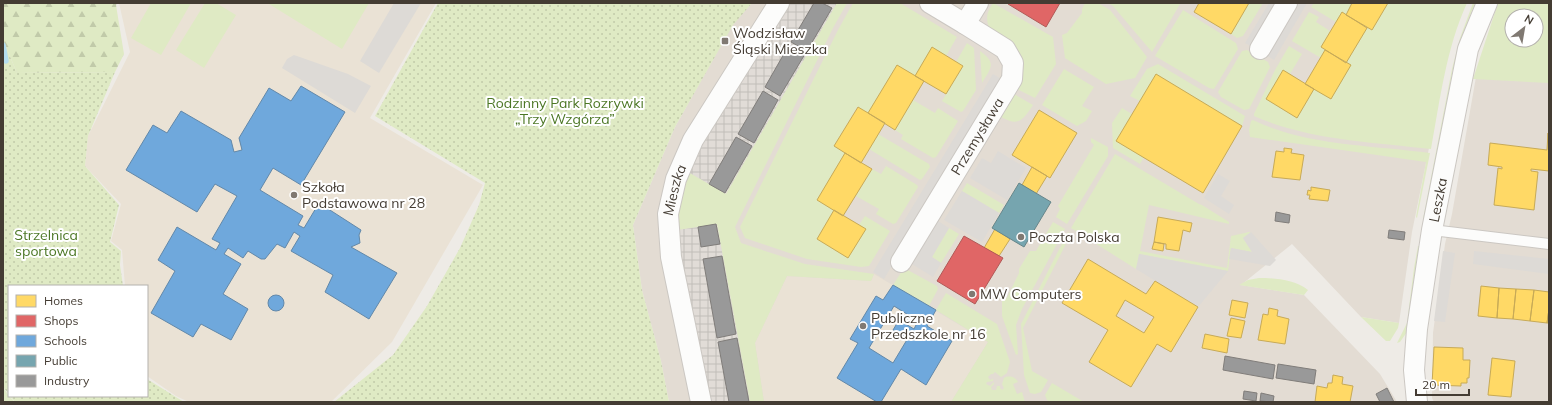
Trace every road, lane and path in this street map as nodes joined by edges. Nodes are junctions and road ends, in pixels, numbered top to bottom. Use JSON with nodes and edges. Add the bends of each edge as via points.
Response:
{"nodes":[{"id":1,"x":779,"y":3,"type":"edge"},
{"id":2,"x":930,"y":3,"type":"edge"},
{"id":3,"x":978,"y":3,"type":"edge"},
{"id":4,"x":1287,"y":3,"type":"edge"},
{"id":5,"x":1487,"y":3,"type":"edge"},
{"id":6,"x":965,"y":24,"type":"junction"},
{"id":7,"x":1260,"y":50,"type":"dead end"},
{"id":8,"x":1432,"y":230,"type":"junction"},
{"id":9,"x":1549,"y":244,"type":"edge"},
{"id":10,"x":901,"y":262,"type":"dead end"},
{"id":11,"x":701,"y":402,"type":"edge"},
{"id":12,"x":1417,"y":402,"type":"edge"}],
"edges":[{"from":1,"to":11,"type":"street","name":"Mieszka","via":[[693,140],[676,179],[668,214],[671,257]]},
{"from":2,"to":6,"type":"street","name":"Przemysława"},
{"from":3,"to":6,"type":"street"},
{"from":4,"to":7,"type":"street"},
{"from":5,"to":8,"type":"street","name":"Leszka","via":[[1468,49]]},
{"from":6,"to":10,"type":"street","name":"Przemysława","via":[[1005,49],[1013,63],[1012,79]]},
{"from":8,"to":9,"type":"lane"},
{"from":8,"to":12,"type":"street","name":"Leszka","via":[[1417,329],[1414,370]]}]}
